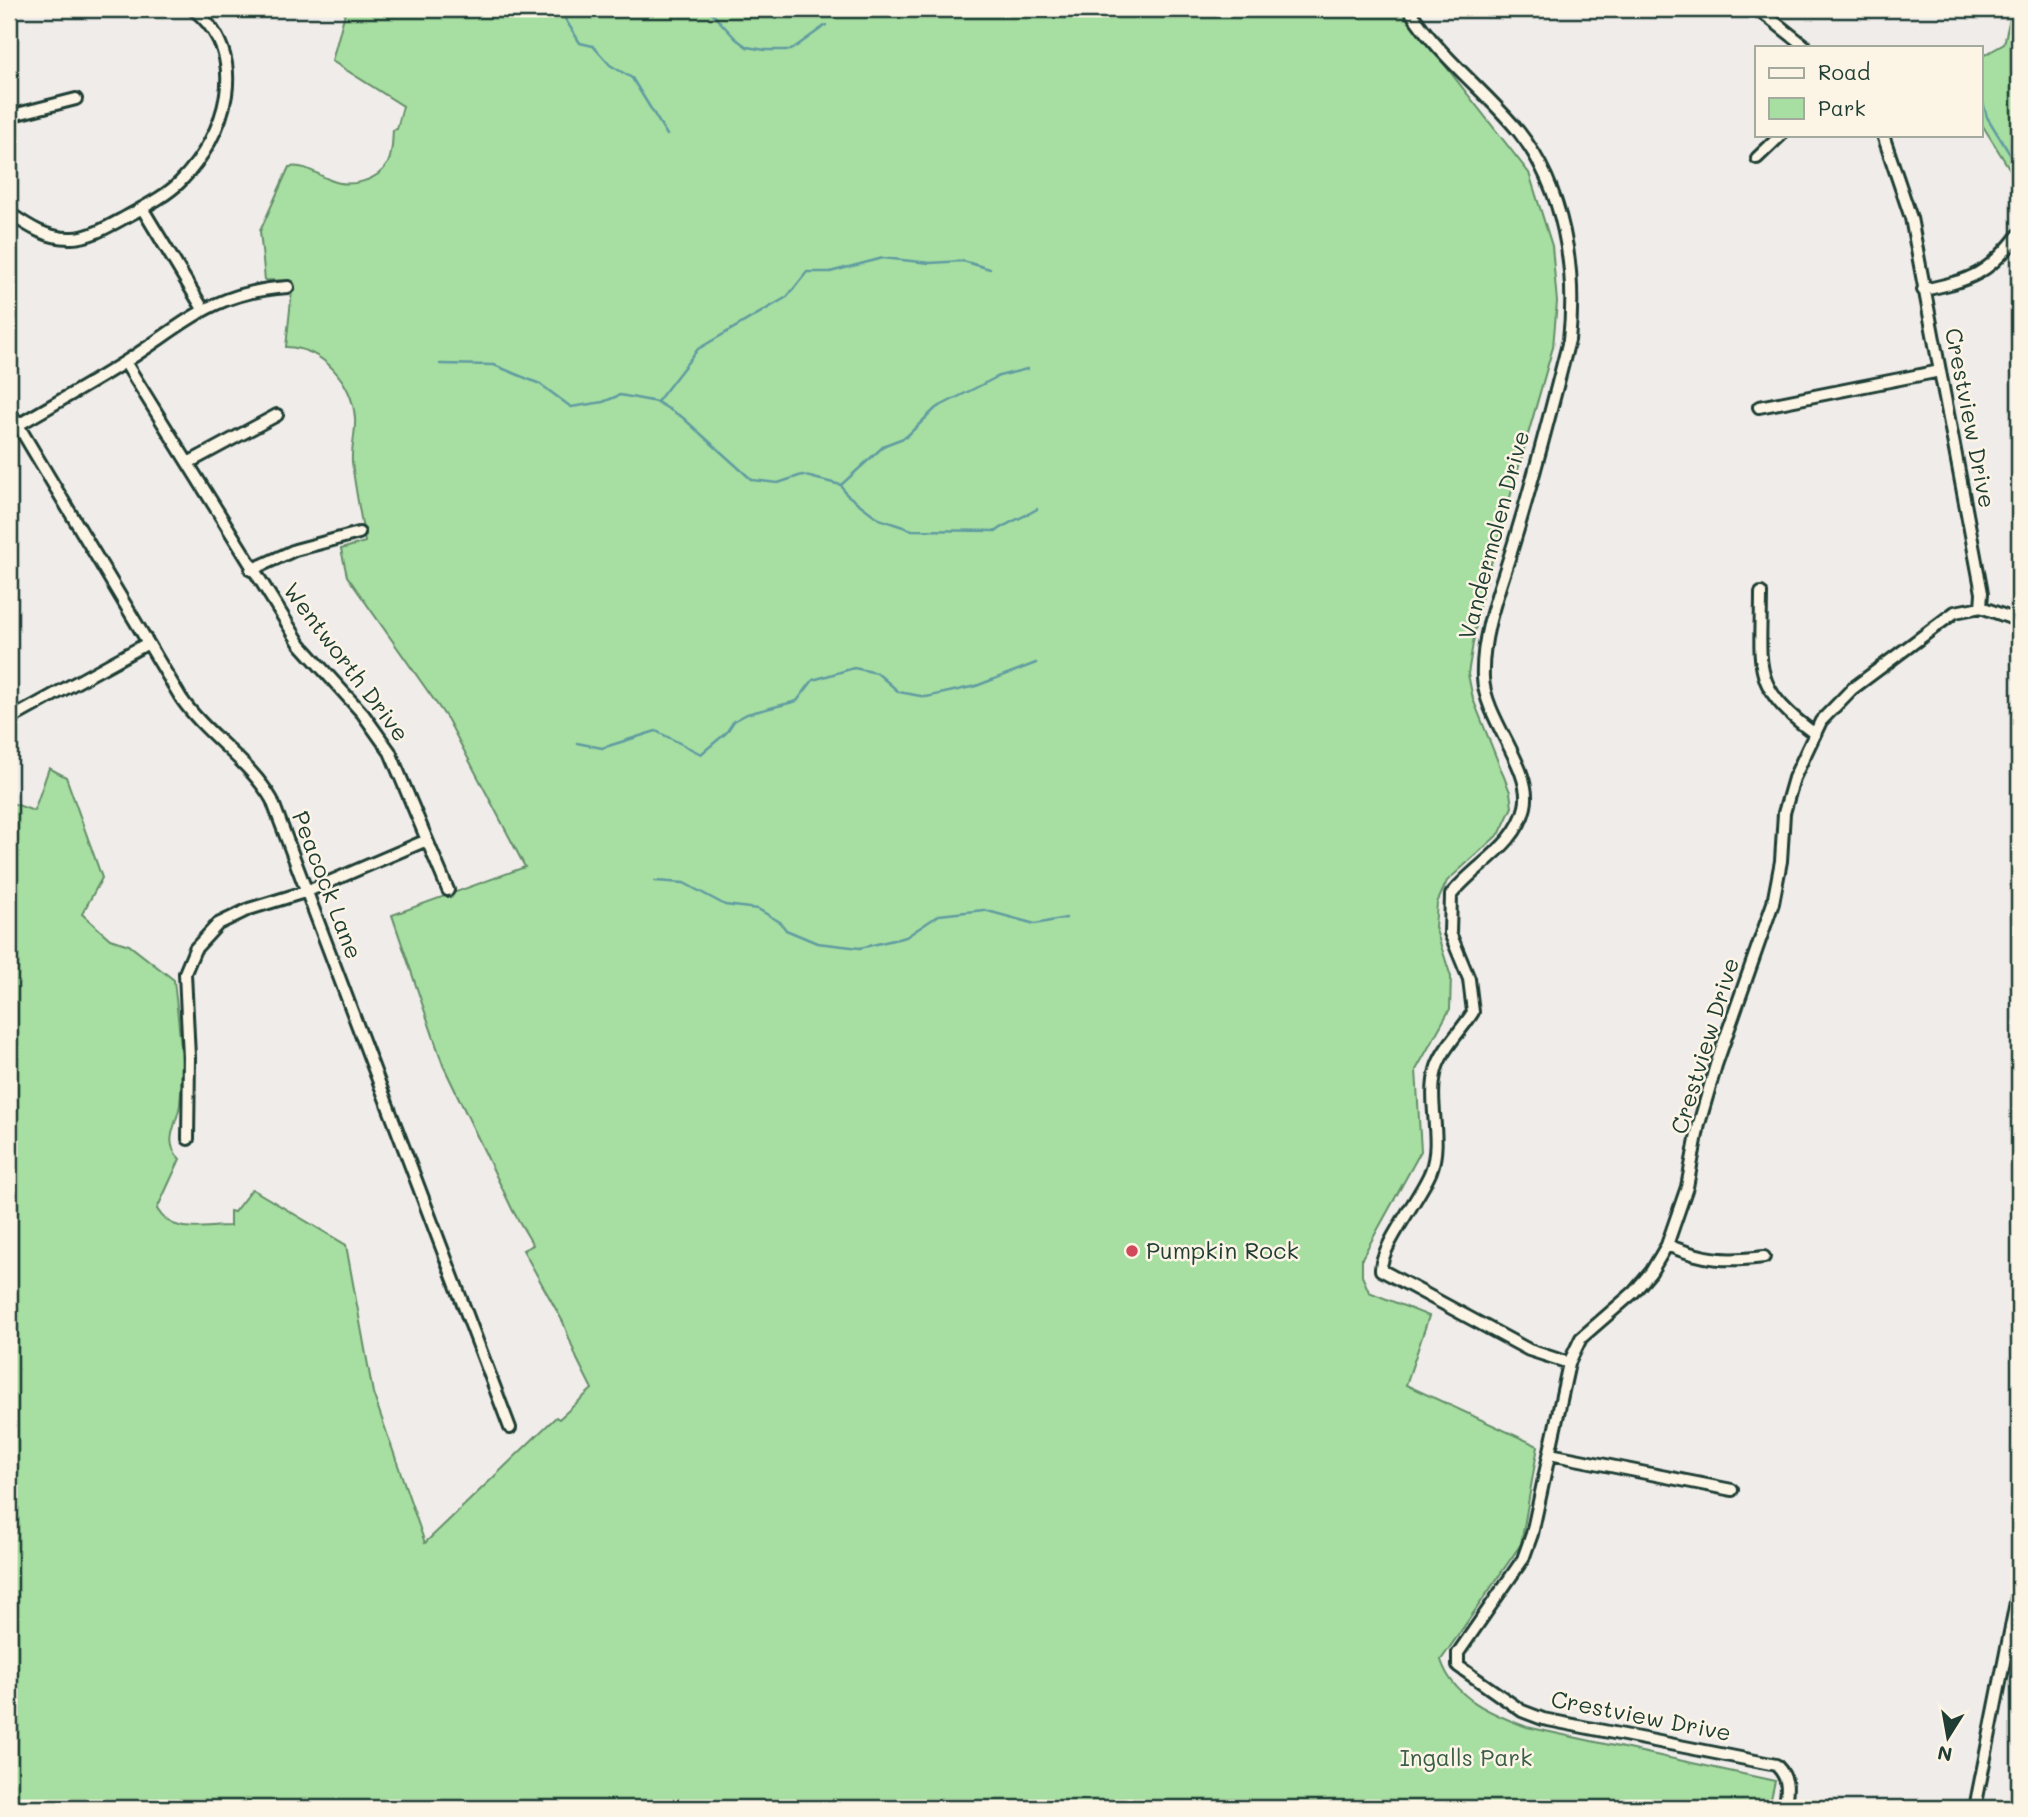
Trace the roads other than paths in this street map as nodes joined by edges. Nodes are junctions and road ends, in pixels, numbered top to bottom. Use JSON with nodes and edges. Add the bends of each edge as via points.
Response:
{"nodes":[{"id":1,"x":193,"y":9,"type":"edge"},
{"id":2,"x":1409,"y":9,"type":"edge"},
{"id":3,"x":1758,"y":9,"type":"edge"},
{"id":4,"x":1805,"y":46,"type":"edge"},
{"id":5,"x":75,"y":99,"type":"dead end"},
{"id":6,"x":9,"y":116,"type":"edge"},
{"id":7,"x":1780,"y":136,"type":"edge"},
{"id":8,"x":1883,"y":136,"type":"edge"},
{"id":9,"x":1757,"y":158,"type":"dead end"},
{"id":10,"x":142,"y":208,"type":"junction"},
{"id":11,"x":9,"y":213,"type":"edge"},
{"id":12,"x":2019,"y":234,"type":"edge"},
{"id":13,"x":288,"y":287,"type":"dead end"},
{"id":14,"x":1923,"y":290,"type":"junction"},
{"id":15,"x":203,"y":309,"type":"junction"},
{"id":16,"x":125,"y":362,"type":"junction"},
{"id":17,"x":1940,"y":371,"type":"junction"},
{"id":18,"x":1759,"y":407,"type":"dead end"},
{"id":19,"x":9,"y":410,"type":"edge"},
{"id":20,"x":277,"y":415,"type":"dead end"},
{"id":21,"x":18,"y":425,"type":"junction"},
{"id":22,"x":188,"y":463,"type":"junction"},
{"id":23,"x":359,"y":533,"type":"dead end"},
{"id":24,"x":251,"y":570,"type":"junction"},
{"id":25,"x":1761,"y":593,"type":"dead end"},
{"id":26,"x":1981,"y":607,"type":"junction"},
{"id":27,"x":2019,"y":621,"type":"edge"},
{"id":28,"x":148,"y":643,"type":"junction"},
{"id":29,"x":19,"y":714,"type":"dead end"},
{"id":30,"x":1815,"y":734,"type":"junction"},
{"id":31,"x":427,"y":840,"type":"junction"},
{"id":32,"x":308,"y":891,"type":"junction"},
{"id":33,"x":449,"y":891,"type":"dead end"},
{"id":34,"x":188,"y":1139,"type":"dead end"},
{"id":35,"x":1667,"y":1245,"type":"junction"},
{"id":36,"x":1764,"y":1257,"type":"dead end"},
{"id":37,"x":1569,"y":1363,"type":"junction"},
{"id":38,"x":510,"y":1428,"type":"dead end"},
{"id":39,"x":1549,"y":1454,"type":"junction"},
{"id":40,"x":1732,"y":1490,"type":"dead end"},
{"id":41,"x":2019,"y":1587,"type":"edge"},
{"id":42,"x":1784,"y":1808,"type":"edge"},
{"id":43,"x":1975,"y":1808,"type":"edge"}],
"edges":[{"from":1,"to":10,"type":"street","via":[[207,20],[222,45],[230,73],[226,100],[199,158],[179,183]]},
{"from":2,"to":37,"type":"street","name":"Vandermolen Drive","via":[[1445,57],[1518,132],[1539,164],[1565,241],[1572,310],[1569,340],[1497,597],[1484,660],[1487,699],[1528,796],[1513,835],[1451,895],[1450,933],[1469,979],[1473,1012],[1436,1067],[1432,1092],[1435,1156],[1416,1201],[1381,1258],[1381,1270],[1529,1350]]},
{"from":3,"to":4,"type":"street"},
{"from":5,"to":6,"type":"street"},
{"from":7,"to":9,"type":"street"},
{"from":8,"to":14,"type":"street","name":"Crestview Drive","via":[[1905,192]]},
{"from":10,"to":11,"type":"street","via":[[106,228],[73,238],[35,231]]},
{"from":10,"to":15,"type":"street"},
{"from":12,"to":14,"type":"street","via":[[1996,263],[1962,282]]},
{"from":13,"to":15,"type":"street","via":[[236,294]]},
{"from":14,"to":17,"type":"street","name":"Crestview Drive"},
{"from":15,"to":16,"type":"street"},
{"from":16,"to":21,"type":"street"},
{"from":16,"to":22,"type":"street","name":"Wentworth Drive"},
{"from":17,"to":18,"type":"street"},
{"from":17,"to":26,"type":"street","name":"Crestview Drive"},
{"from":19,"to":21,"type":"street","name":"Peacock Lane"},
{"from":20,"to":22,"type":"street"},
{"from":21,"to":28,"type":"street","name":"Peacock Lane"},
{"from":22,"to":24,"type":"street","name":"Wentworth Drive"},
{"from":23,"to":24,"type":"street","via":[[295,550]]},
{"from":24,"to":31,"type":"street","name":"Wentworth Drive","via":[[300,644],[363,713],[390,752]]},
{"from":25,"to":30,"type":"street","via":[[1761,667],[1770,694]]},
{"from":26,"to":27,"type":"street"},
{"from":26,"to":30,"type":"street","name":"Crestview Drive","via":[[1955,612],[1852,689],[1821,721]]},
{"from":28,"to":29,"type":"street"},
{"from":28,"to":32,"type":"street","name":"Peacock Lane","via":[[194,716],[268,793]]},
{"from":30,"to":35,"type":"street","name":"Crestview Drive","via":[[1794,778],[1784,813],[1773,903],[1716,1065],[1687,1187]]},
{"from":31,"to":32,"type":"street"},
{"from":31,"to":33,"type":"street","name":"Wentworth Drive"},
{"from":32,"to":34,"type":"street","via":[[218,924],[195,949],[185,973]]},
{"from":32,"to":38,"type":"street","name":"Peacock Lane"},
{"from":35,"to":36,"type":"street","via":[[1728,1262]]},
{"from":35,"to":37,"type":"street","name":"Crestview Drive","via":[[1634,1292],[1581,1338]]},
{"from":37,"to":39,"type":"street","name":"Crestview Drive"},
{"from":39,"to":40,"type":"street"},
{"from":39,"to":42,"type":"street","name":"Crestview Drive","via":[[1523,1559],[1458,1653],[1458,1667],[1522,1711],[1542,1719],[1776,1765],[1786,1775]]},
{"from":41,"to":43,"type":"street"}]}
